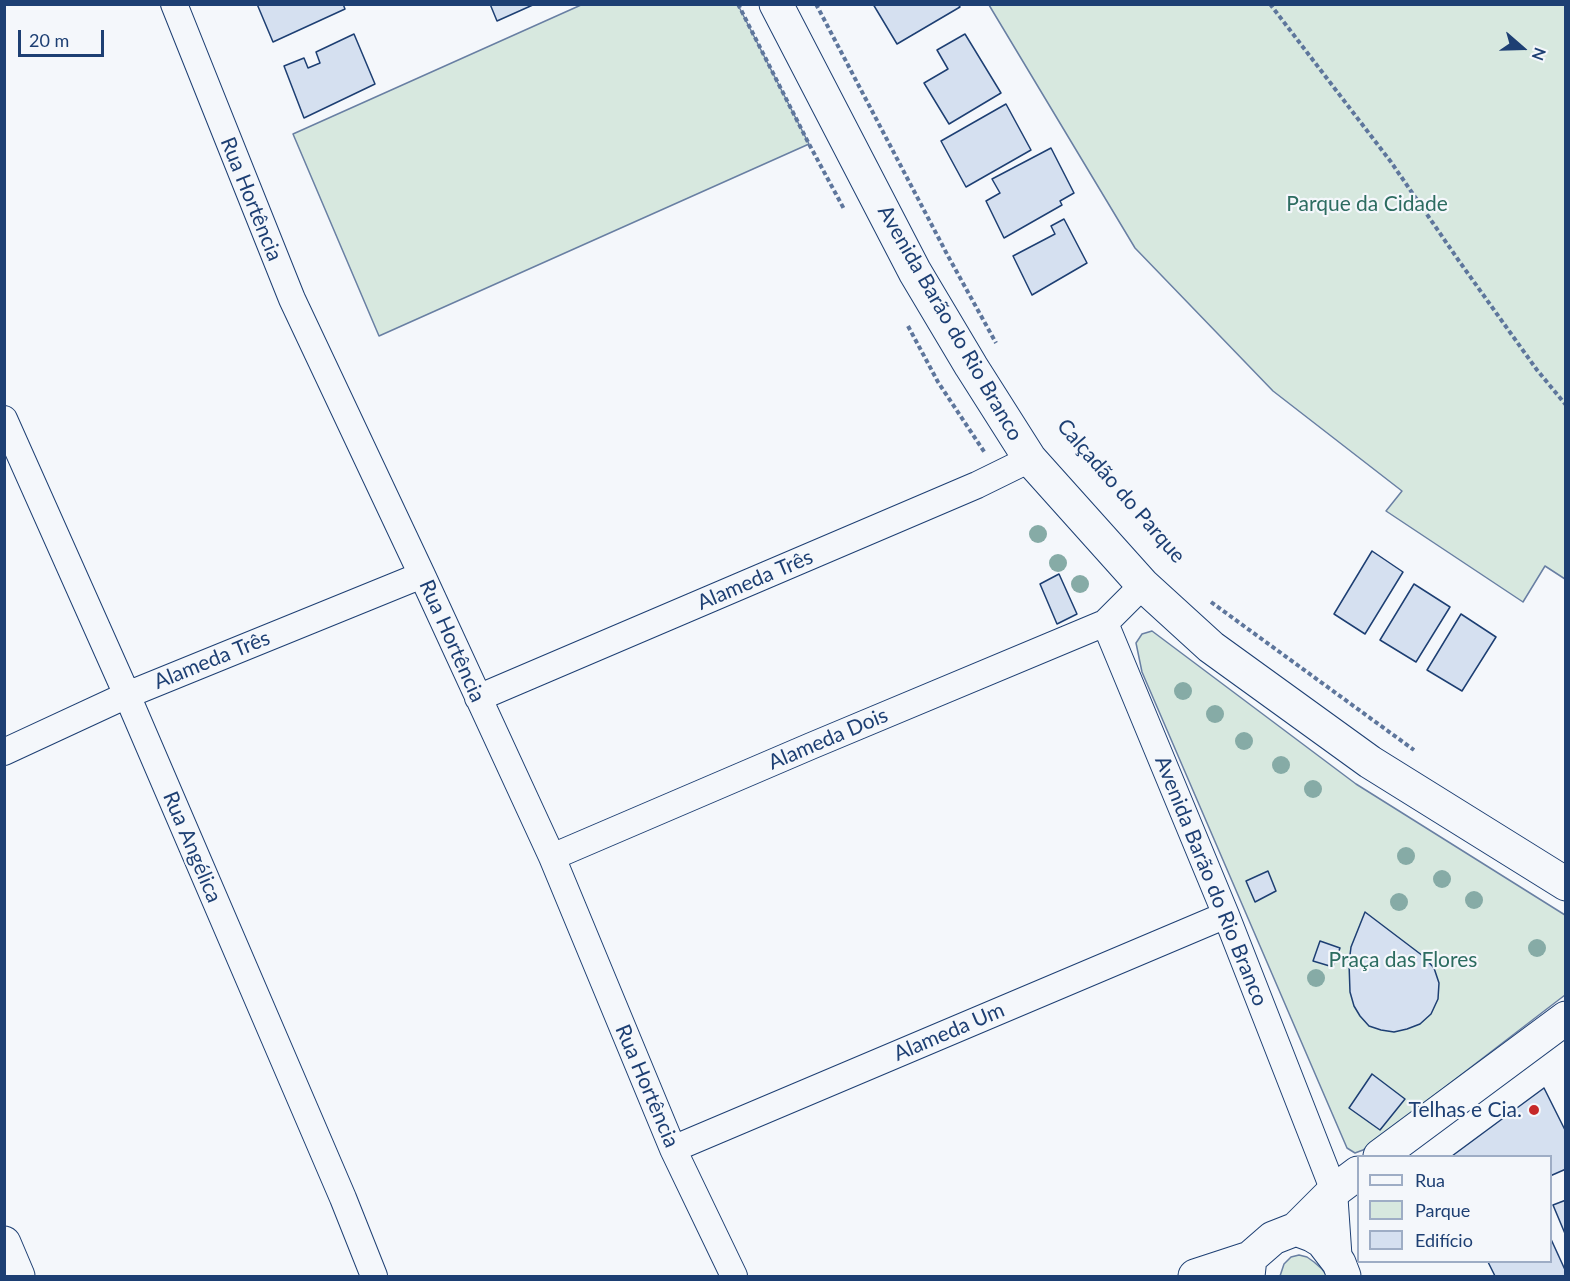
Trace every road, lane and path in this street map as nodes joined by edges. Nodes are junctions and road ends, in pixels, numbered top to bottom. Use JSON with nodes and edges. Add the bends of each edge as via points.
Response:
{"nodes":[{"id":1,"x":174,"y":4,"type":"edge"},
{"id":2,"x":776,"y":4,"type":"edge"},
{"id":3,"x":816,"y":4,"type":"edge"},
{"id":4,"x":1270,"y":4,"type":"edge"},
{"id":5,"x":1000,"y":349,"type":"dead end"},
{"id":6,"x":1566,"y":405,"type":"edge"},
{"id":7,"x":4,"y":419,"type":"edge"},
{"id":8,"x":1030,"y":459,"type":"junction"},
{"id":9,"x":422,"y":574,"type":"junction"},
{"id":10,"x":1143,"y":585,"type":"junction"},
{"id":11,"x":1209,"y":600,"type":"dead end"},
{"id":12,"x":1105,"y":623,"type":"junction"},
{"id":13,"x":127,"y":695,"type":"junction"},
{"id":14,"x":478,"y":698,"type":"junction"},
{"id":15,"x":4,"y":752,"type":"edge"},
{"id":16,"x":1418,"y":753,"type":"dead end"},
{"id":17,"x":552,"y":857,"type":"junction"},
{"id":18,"x":1566,"y":884,"type":"edge"},
{"id":19,"x":1226,"y":915,"type":"junction"},
{"id":20,"x":1566,"y":1018,"type":"edge"},
{"id":21,"x":673,"y":1149,"type":"junction"},
{"id":22,"x":1381,"y":1155,"type":"edge"},
{"id":23,"x":1346,"y":1182,"type":"edge"},
{"id":24,"x":1296,"y":1229,"type":"junction"},
{"id":25,"x":4,"y":1243,"type":"edge"},
{"id":26,"x":1249,"y":1267,"type":"edge"},
{"id":27,"x":1342,"y":1270,"type":"edge"},
{"id":28,"x":18,"y":1276,"type":"edge"},
{"id":29,"x":374,"y":1276,"type":"edge"},
{"id":30,"x":734,"y":1276,"type":"edge"},
{"id":31,"x":1195,"y":1276,"type":"edge"}],
"edges":[{"from":1,"to":9,"type":"street","name":"Rua Hortência","via":[[292,299]]},
{"from":2,"to":8,"type":"street","name":"Avenida Barão do Rio Branco","via":[[915,272]]},
{"from":3,"to":5,"type":"path"},
{"from":4,"to":6,"type":"path","via":[[1391,162],[1537,370]]},
{"from":7,"to":13,"type":"street","name":"Rua Angélica"},
{"from":8,"to":10,"type":"street","name":"Avenida Barão do Rio Branco"},
{"from":8,"to":14,"type":"street","name":"Alameda Três"},
{"from":9,"to":13,"type":"street","name":"Alameda Três"},
{"from":9,"to":14,"type":"street","name":"Rua Hortência"},
{"from":10,"to":12,"type":"street"},
{"from":10,"to":18,"type":"street","name":"Avenida Barão do Rio Branco","via":[[1211,647],[1370,762]]},
{"from":11,"to":16,"type":"path"},
{"from":12,"to":17,"type":"street","name":"Alameda Dois"},
{"from":12,"to":19,"type":"street","name":"Avenida Barão do Rio Branco"},
{"from":13,"to":15,"type":"street","name":"Alameda Três"},
{"from":13,"to":29,"type":"street","name":"Rua Angélica"},
{"from":14,"to":17,"type":"street","name":"Rua Hortência"},
{"from":17,"to":21,"type":"street","name":"Rua Hortência"},
{"from":19,"to":21,"type":"street","name":"Alameda Um"},
{"from":19,"to":23,"type":"street","name":"Avenida Barão do Rio Branco"},
{"from":20,"to":22,"type":"street"},
{"from":21,"to":30,"type":"street","name":"Rua Hortência"},
{"from":23,"to":24,"type":"street"},
{"from":23,"to":27,"type":"street","name":"Avenida Barão do Rio Branco"},
{"from":24,"to":26,"type":"street","via":[[1274,1238]]},
{"from":24,"to":27,"type":"street","via":[[1322,1241]]},
{"from":25,"to":28,"type":"street"},
{"from":26,"to":31,"type":"street"}]}
